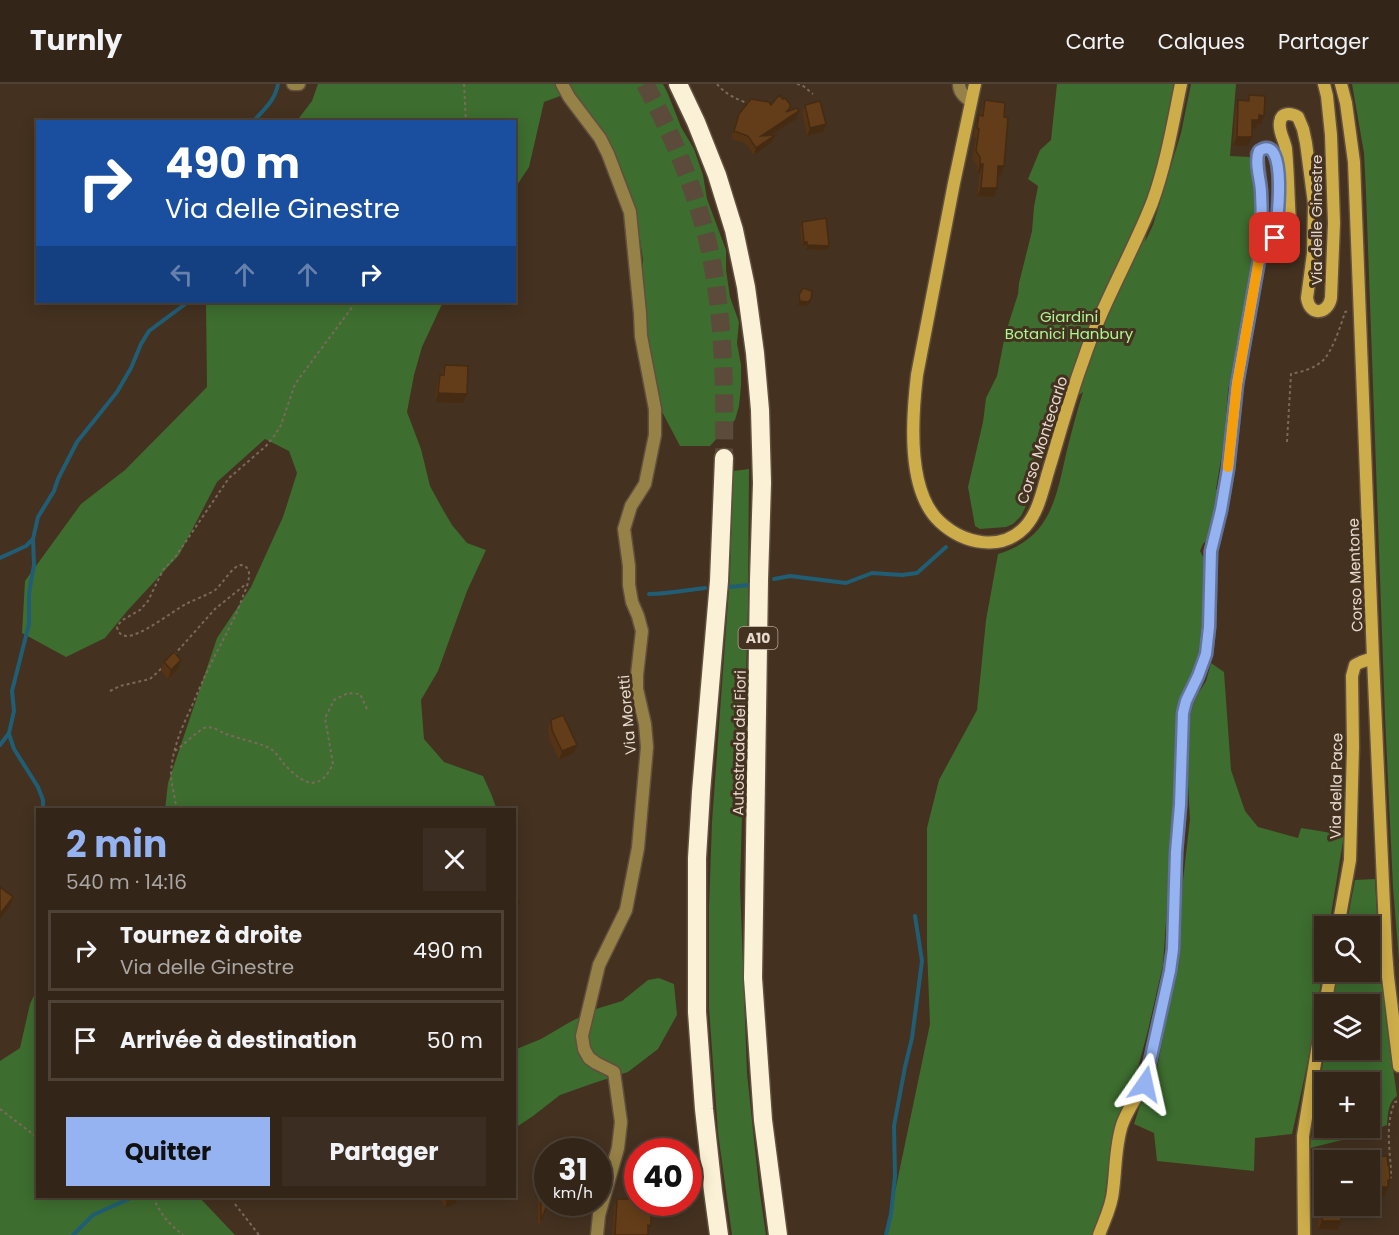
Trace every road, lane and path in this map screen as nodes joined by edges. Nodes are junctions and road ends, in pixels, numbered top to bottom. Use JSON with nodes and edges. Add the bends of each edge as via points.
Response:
{"nodes":[{"id":1,"x":292,"y":84,"type":"edge"},
{"id":2,"x":298,"y":84,"type":"edge"},
{"id":3,"x":464,"y":84,"type":"edge"},
{"id":4,"x":562,"y":84,"type":"edge"},
{"id":5,"x":678,"y":84,"type":"edge"},
{"id":6,"x":717,"y":84,"type":"edge"},
{"id":7,"x":797,"y":84,"type":"edge"},
{"id":8,"x":959,"y":84,"type":"edge"},
{"id":9,"x":975,"y":84,"type":"edge"},
{"id":10,"x":1181,"y":84,"type":"edge"},
{"id":11,"x":1324,"y":84,"type":"edge"},
{"id":12,"x":1341,"y":84,"type":"edge"},
{"id":13,"x":813,"y":94,"type":"dead end"},
{"id":14,"x":971,"y":101,"type":"junction"},
{"id":15,"x":757,"y":105,"type":"edge"},
{"id":16,"x":466,"y":120,"type":"edge"},
{"id":17,"x":355,"y":303,"type":"edge"},
{"id":18,"x":1360,"y":306,"type":"junction"},
{"id":19,"x":1287,"y":442,"type":"dead end"},
{"id":20,"x":724,"y":458,"type":"tunnel mouth"},
{"id":21,"x":248,"y":582,"type":"junction"},
{"id":22,"x":171,"y":658,"type":"edge"},
{"id":23,"x":1373,"y":658,"type":"junction"},
{"id":24,"x":164,"y":666,"type":"edge"},
{"id":25,"x":110,"y":691,"type":"dead end"},
{"id":26,"x":367,"y":709,"type":"dead end"},
{"id":27,"x":175,"y":751,"type":"junction"},
{"id":28,"x":176,"y":808,"type":"edge"},
{"id":29,"x":1340,"y":916,"type":"edge"},
{"id":30,"x":1316,"y":1060,"type":"edge"},
{"id":31,"x":1399,"y":1066,"type":"edge"},
{"id":32,"x":1399,"y":1101,"type":"edge"},
{"id":33,"x":0,"y":1109,"type":"edge"},
{"id":34,"x":36,"y":1136,"type":"edge"},
{"id":35,"x":1389,"y":1179,"type":"edge"},
{"id":36,"x":153,"y":1198,"type":"edge"},
{"id":37,"x":235,"y":1204,"type":"dead end"},
{"id":38,"x":183,"y":1235,"type":"edge"},
{"id":39,"x":259,"y":1235,"type":"edge"},
{"id":40,"x":597,"y":1235,"type":"edge"},
{"id":41,"x":719,"y":1235,"type":"edge"},
{"id":42,"x":778,"y":1235,"type":"edge"},
{"id":43,"x":1098,"y":1235,"type":"edge"},
{"id":44,"x":1304,"y":1235,"type":"edge"}],
"edges":[{"from":1,"to":2,"type":"street"},
{"from":3,"to":16,"type":"path"},
{"from":4,"to":40,"type":"street","name":"Via Moretti","via":[[600,138],[630,212],[641,336],[655,409],[655,435],[645,484],[631,506],[624,529],[630,594],[642,631],[636,675],[647,747],[638,848],[626,910],[599,965],[582,1036],[589,1058],[614,1072],[621,1122]]},
{"from":5,"to":42,"type":"highway","name":"Autostrada dei Fiori","number":"A10","via":[[717,175],[734,230],[746,287],[760,410],[753,978],[763,1120]]},
{"from":6,"to":15,"type":"path","via":[[739,100]]},
{"from":7,"to":13,"type":"path"},
{"from":8,"to":14,"type":"street","via":[[963,96]]},
{"from":9,"to":14,"type":"street","name":"Corso Montecarlo"},
{"from":10,"to":14,"type":"street","name":"Corso Montecarlo","via":[[1152,201],[1092,336],[1032,518],[1016,535],[995,543],[967,539],[931,513],[919,486],[915,448],[917,375]]},
{"from":11,"to":43,"type":"street","name":"Via delle Ginestre","via":[[1331,135],[1334,223],[1331,298],[1325,309],[1311,309],[1306,298],[1313,253],[1314,204],[1306,143],[1298,117],[1284,115],[1279,126],[1286,145],[1292,243],[1285,250],[1275,242],[1279,202],[1275,153],[1265,148],[1257,154],[1261,249],[1237,384],[1228,469],[1211,551],[1206,654],[1183,713],[1170,971],[1145,1084],[1123,1124],[1113,1193]]},
{"from":12,"to":18,"type":"street","name":"Corso Mentone","via":[[1354,162]]},
{"from":17,"to":21,"type":"path","via":[[295,384],[275,435],[229,478],[163,570],[148,602],[121,621],[118,632],[134,634],[216,589],[238,565],[248,570]]},
{"from":18,"to":19,"type":"path","via":[[1345,312],[1325,359],[1291,374]]},
{"from":18,"to":23,"type":"street","name":"Corso Mentone"},
{"from":20,"to":41,"type":"highway","name":"Autostrada dei Fiori","via":[[697,879],[697,1012]]},
{"from":21,"to":22,"type":"path","via":[[215,609]]},
{"from":21,"to":27,"type":"path"},
{"from":23,"to":29,"type":"street","name":"Via della Pace","via":[[1355,665],[1352,676],[1350,860]]},
{"from":23,"to":31,"type":"street","name":"Corso Mentone","via":[[1386,951]]},
{"from":24,"to":25,"type":"path","via":[[150,679]]},
{"from":26,"to":27,"type":"path","via":[[360,694],[348,693],[334,700],[325,718],[333,764],[318,782],[308,783],[299,777],[269,747],[211,727],[204,728]]},
{"from":27,"to":28,"type":"path","via":[[171,775]]},
{"from":30,"to":44,"type":"street","via":[[1303,1136]]},
{"from":32,"to":35,"type":"path","via":[[1395,1102],[1390,1122]]},
{"from":33,"to":34,"type":"path"},
{"from":36,"to":38,"type":"path","via":[[167,1223]]},
{"from":37,"to":39,"type":"path"}]}
